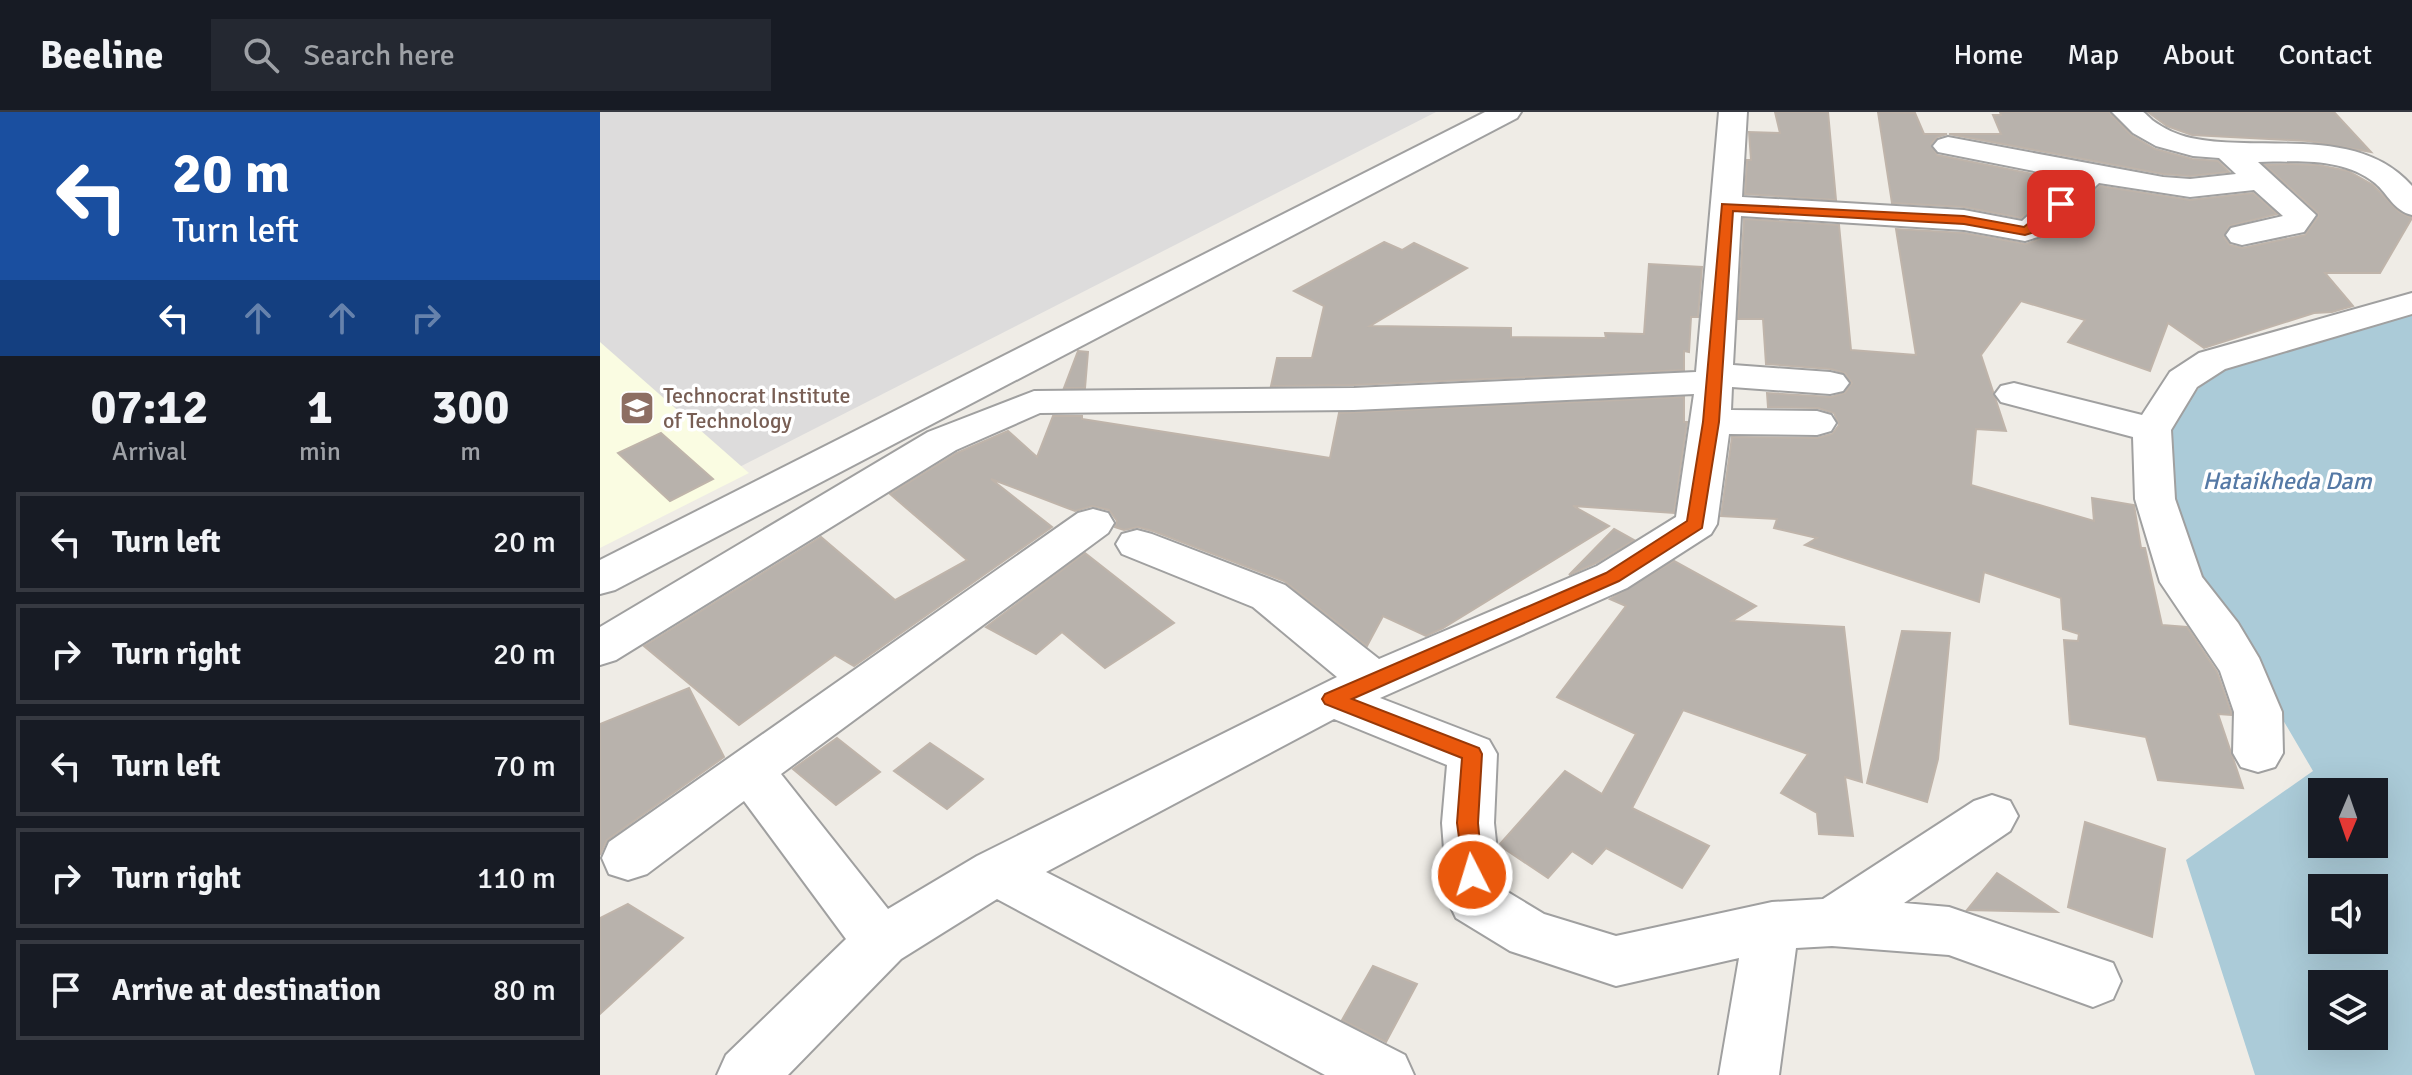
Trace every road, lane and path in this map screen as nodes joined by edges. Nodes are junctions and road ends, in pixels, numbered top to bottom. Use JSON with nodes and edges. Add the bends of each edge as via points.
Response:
{"nodes":[{"id":1,"x":1507,"y":112,"type":"edge"},
{"id":2,"x":1733,"y":112,"type":"edge"},
{"id":3,"x":2134,"y":120,"type":"edge"},
{"id":4,"x":1948,"y":146,"type":"dead end"},
{"id":5,"x":2231,"y":153,"type":"junction"},
{"id":6,"x":2093,"y":172,"type":"junction"},
{"id":7,"x":2261,"y":180,"type":"junction"},
{"id":8,"x":2138,"y":181,"type":"junction"},
{"id":9,"x":1727,"y":206,"type":"junction"},
{"id":10,"x":2412,"y":206,"type":"edge"},
{"id":11,"x":2242,"y":235,"type":"dead end"},
{"id":12,"x":2412,"y":303,"type":"edge"},
{"id":13,"x":1830,"y":383,"type":"dead end"},
{"id":14,"x":1713,"y":393,"type":"junction"},
{"id":15,"x":2014,"y":394,"type":"dead end"},
{"id":16,"x":1817,"y":423,"type":"dead end"},
{"id":17,"x":2152,"y":430,"type":"junction"},
{"id":18,"x":1093,"y":523,"type":"dead end"},
{"id":19,"x":1137,"y":544,"type":"dead end"},
{"id":20,"x":602,"y":574,"type":"edge"},
{"id":21,"x":600,"y":648,"type":"edge"},
{"id":22,"x":1353,"y":691,"type":"junction"},
{"id":23,"x":2258,"y":753,"type":"dead end"},
{"id":24,"x":750,"y":771,"type":"junction"},
{"id":25,"x":1992,"y":816,"type":"dead end"},
{"id":26,"x":628,"y":858,"type":"dead end"},
{"id":27,"x":996,"y":872,"type":"junction"},
{"id":28,"x":1832,"y":922,"type":"junction"},
{"id":29,"x":1772,"y":926,"type":"junction"},
{"id":30,"x":881,"y":942,"type":"junction"},
{"id":31,"x":2093,"y":981,"type":"dead end"},
{"id":32,"x":747,"y":1075,"type":"edge"},
{"id":33,"x":1384,"y":1075,"type":"edge"},
{"id":34,"x":1749,"y":1075,"type":"edge"}],
"edges":[{"from":1,"to":20,"type":"street"},
{"from":2,"to":9,"type":"street"},
{"from":3,"to":5,"type":"street","via":[[2166,140]]},
{"from":3,"to":8,"type":"street"},
{"from":4,"to":6,"type":"street"},
{"from":5,"to":7,"type":"street"},
{"from":5,"to":10,"type":"street","via":[[2352,159],[2380,172]]},
{"from":6,"to":8,"type":"street"},
{"from":6,"to":9,"type":"street","via":[[2025,231],[1964,220]]},
{"from":7,"to":8,"type":"street","via":[[2190,188]]},
{"from":7,"to":11,"type":"street","via":[[2300,215],[2293,225]]},
{"from":9,"to":14,"type":"street"},
{"from":12,"to":17,"type":"street","via":[[2212,361],[2183,380]]},
{"from":13,"to":14,"type":"street"},
{"from":14,"to":16,"type":"street"},
{"from":14,"to":21,"type":"street","via":[[1034,402],[942,441]]},
{"from":14,"to":22,"type":"street","via":[[1696,524],[1612,577]]},
{"from":15,"to":17,"type":"street"},
{"from":17,"to":23,"type":"street","via":[[2155,499],[2182,582],[2243,670],[2258,712]]},
{"from":18,"to":24,"type":"street"},
{"from":19,"to":22,"type":"street","via":[[1269,596]]},
{"from":22,"to":27,"type":"street"},
{"from":22,"to":29,"type":"street","via":[[1472,754],[1468,823],[1475,901],[1529,934],[1616,961]]},
{"from":24,"to":26,"type":"street"},
{"from":24,"to":30,"type":"street"},
{"from":25,"to":28,"type":"street"},
{"from":27,"to":30,"type":"street"},
{"from":27,"to":33,"type":"street"},
{"from":28,"to":29,"type":"street"},
{"from":28,"to":31,"type":"street","via":[[1949,931]]},
{"from":29,"to":34,"type":"street"},
{"from":30,"to":32,"type":"street"}]}
